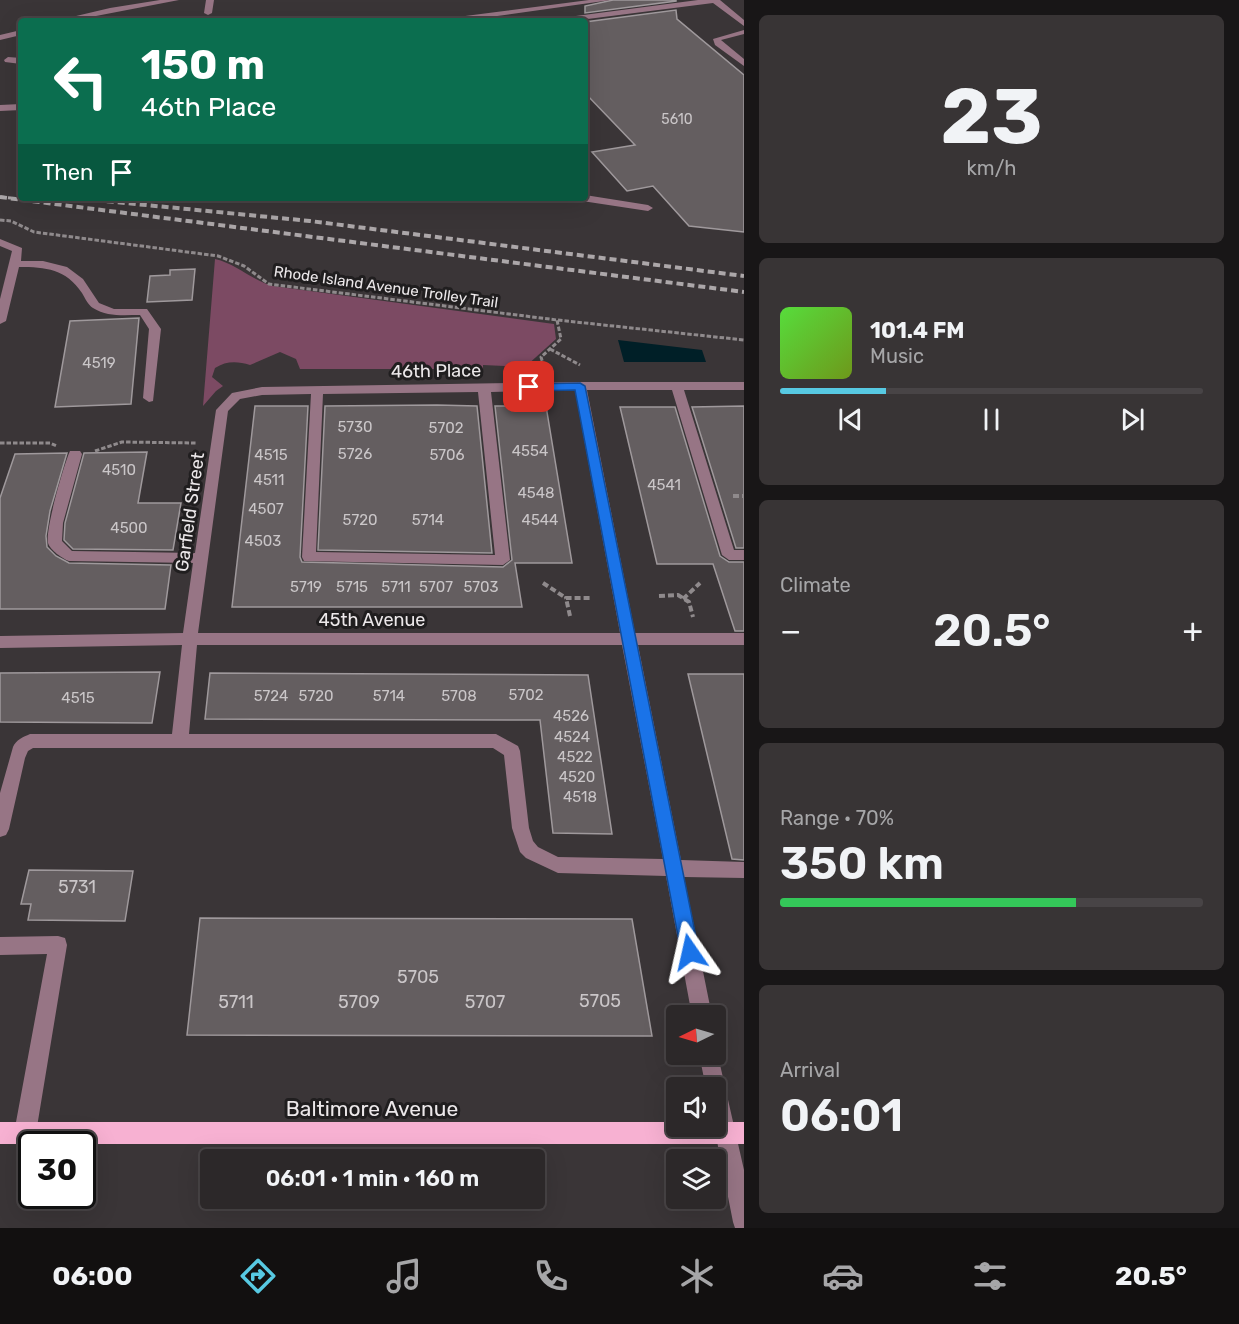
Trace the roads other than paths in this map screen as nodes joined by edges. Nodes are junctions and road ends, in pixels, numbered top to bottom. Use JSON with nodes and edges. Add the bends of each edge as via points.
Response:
{"nodes":[{"id":1,"x":175,"y":0,"type":"edge"},
{"id":2,"x":210,"y":0,"type":"edge"},
{"id":3,"x":607,"y":0,"type":"edge"},
{"id":4,"x":641,"y":0,"type":"edge"},
{"id":5,"x":713,"y":0,"type":"edge"},
{"id":6,"x":588,"y":2,"type":"junction"},
{"id":7,"x":649,"y":9,"type":"junction"},
{"id":8,"x":525,"y":10,"type":"junction"},
{"id":9,"x":208,"y":14,"type":"dead end"},
{"id":10,"x":598,"y":15,"type":"junction"},
{"id":11,"x":78,"y":18,"type":"edge"},
{"id":12,"x":481,"y":18,"type":"edge"},
{"id":13,"x":533,"y":18,"type":"edge"},
{"id":14,"x":576,"y":18,"type":"edge"},
{"id":15,"x":744,"y":24,"type":"edge"},
{"id":16,"x":744,"y":32,"type":"edge"},
{"id":17,"x":18,"y":33,"type":"edge"},
{"id":18,"x":0,"y":38,"type":"edge"},
{"id":19,"x":8,"y":60,"type":"dead end"},
{"id":20,"x":18,"y":61,"type":"edge"},
{"id":21,"x":744,"y":63,"type":"edge"},
{"id":22,"x":18,"y":107,"type":"edge"},
{"id":23,"x":0,"y":108,"type":"edge"},
{"id":24,"x":588,"y":199,"type":"edge"},
{"id":25,"x":648,"y":208,"type":"dead end"},
{"id":26,"x":0,"y":242,"type":"edge"},
{"id":27,"x":15,"y":264,"type":"junction"},
{"id":28,"x":0,"y":321,"type":"edge"},
{"id":29,"x":580,"y":386,"type":"junction"},
{"id":30,"x":677,"y":386,"type":"junction"},
{"id":31,"x":744,"y":387,"type":"edge"},
{"id":32,"x":484,"y":388,"type":"junction"},
{"id":33,"x":317,"y":390,"type":"junction"},
{"id":34,"x":236,"y":396,"type":"joint"},
{"id":35,"x":149,"y":399,"type":"dead end"},
{"id":36,"x":75,"y":454,"type":"road end"},
{"id":37,"x":744,"y":555,"type":"edge"},
{"id":38,"x":202,"y":558,"type":"junction"},
{"id":39,"x":190,"y":639,"type":"junction"},
{"id":40,"x":629,"y":639,"type":"junction"},
{"id":41,"x":744,"y":639,"type":"edge"},
{"id":42,"x":0,"y":642,"type":"edge"},
{"id":43,"x":180,"y":741,"type":"junction"},
{"id":44,"x":0,"y":829,"type":"edge"},
{"id":45,"x":674,"y":868,"type":"junction"},
{"id":46,"x":744,"y":870,"type":"edge"},
{"id":47,"x":0,"y":946,"type":"edge"},
{"id":48,"x":700,"y":1005,"type":"edge"},
{"id":49,"x":713,"y":1065,"type":"edge"},
{"id":50,"x":25,"y":1131,"type":"edge"},
{"id":51,"x":0,"y":1133,"type":"edge"},
{"id":52,"x":18,"y":1133,"type":"edge"},
{"id":53,"x":96,"y":1133,"type":"edge"},
{"id":54,"x":734,"y":1133,"type":"edge"},
{"id":55,"x":744,"y":1222,"type":"edge"}],
"edges":[{"from":1,"to":11,"type":"street"},
{"from":2,"to":9,"type":"street"},
{"from":3,"to":6,"type":"street"},
{"from":4,"to":7,"type":"street"},
{"from":5,"to":7,"type":"street"},
{"from":5,"to":15,"type":"street"},
{"from":6,"to":8,"type":"street"},
{"from":6,"to":10,"type":"street"},
{"from":7,"to":10,"type":"street"},
{"from":8,"to":12,"type":"street"},
{"from":8,"to":13,"type":"street"},
{"from":10,"to":14,"type":"street"},
{"from":16,"to":21,"type":"street","via":[[717,39]]},
{"from":17,"to":18,"type":"street"},
{"from":19,"to":20,"type":"street"},
{"from":22,"to":23,"type":"street"},
{"from":24,"to":25,"type":"street"},
{"from":26,"to":27,"type":"street","via":[[16,248]]},
{"from":27,"to":28,"type":"street"},
{"from":27,"to":35,"type":"street","via":[[60,267],[83,284],[95,305],[113,312],[143,311],[154,329]]},
{"from":29,"to":30,"type":"street","name":"46th Place"},
{"from":29,"to":32,"type":"street","name":"46th Place"},
{"from":29,"to":40,"type":"street"},
{"from":30,"to":31,"type":"street","name":"46th Place"},
{"from":30,"to":37,"type":"street","via":[[729,555]]},
{"from":32,"to":33,"type":"street","name":"46th Place"},
{"from":32,"to":33,"type":"street","via":[[503,560],[309,557]]},
{"from":33,"to":34,"type":"street","name":"46th Place","via":[[262,391]]},
{"from":34,"to":38,"type":"street","name":"Garfield Street","via":[[222,410]]},
{"from":36,"to":38,"type":"street","via":[[55,543],[69,556]]},
{"from":38,"to":39,"type":"street","name":"Garfield Street"},
{"from":39,"to":40,"type":"street","name":"45th Avenue"},
{"from":39,"to":42,"type":"street","name":"45th Avenue"},
{"from":39,"to":43,"type":"street","name":"Garfield Street"},
{"from":40,"to":41,"type":"street","name":"45th Avenue"},
{"from":40,"to":45,"type":"street"},
{"from":43,"to":44,"type":"street","via":[[30,741],[21,747],[17,758]]},
{"from":43,"to":45,"type":"street","via":[[496,741],[512,751],[526,847],[539,858],[558,866]]},
{"from":45,"to":46,"type":"street"},
{"from":45,"to":48,"type":"street"},
{"from":47,"to":50,"type":"street","via":[[58,945]]},
{"from":49,"to":54,"type":"street"},
{"from":51,"to":52,"type":"main road","name":"Baltimore Avenue"},
{"from":53,"to":54,"type":"main road","name":"Baltimore Avenue"},
{"from":54,"to":55,"type":"street"}]}
